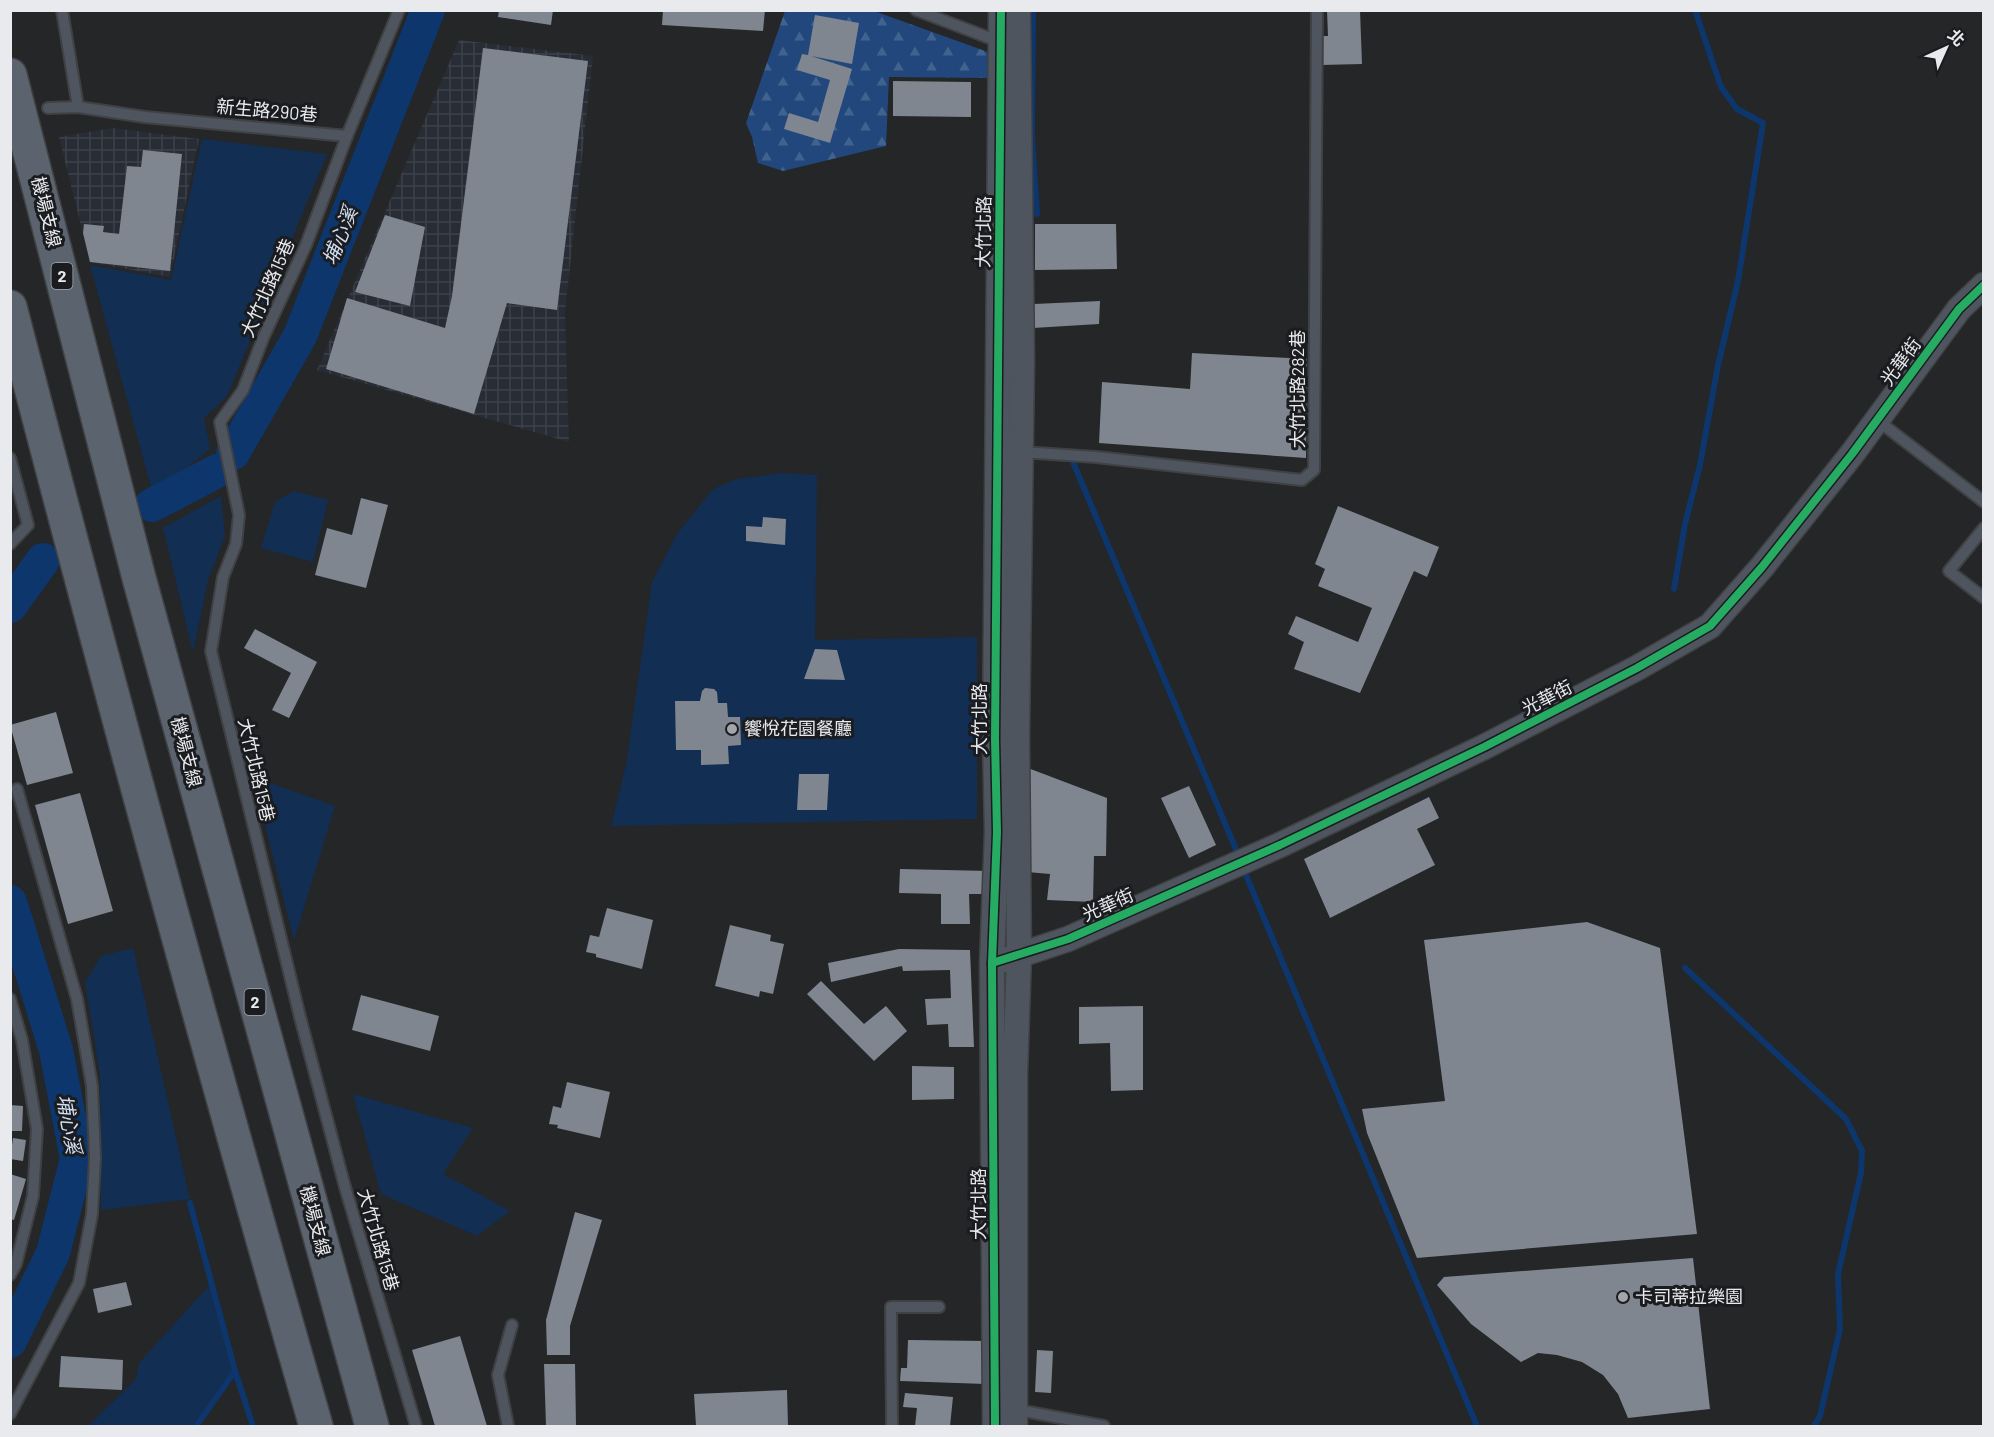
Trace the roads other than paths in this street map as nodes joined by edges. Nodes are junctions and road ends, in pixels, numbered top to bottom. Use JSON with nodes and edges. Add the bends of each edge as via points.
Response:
{"nodes":[{"id":1,"x":62,"y":10,"type":"edge"},
{"id":2,"x":399,"y":10,"type":"edge"},
{"id":3,"x":916,"y":10,"type":"edge"},
{"id":4,"x":1001,"y":10,"type":"edge"},
{"id":5,"x":1018,"y":10,"type":"edge"},
{"id":6,"x":1317,"y":10,"type":"edge"},
{"id":7,"x":1009,"y":44,"type":"junction"},
{"id":8,"x":10,"y":75,"type":"edge"},
{"id":9,"x":78,"y":107,"type":"junction"},
{"id":10,"x":48,"y":108,"type":"dead end"},
{"id":11,"x":347,"y":136,"type":"junction"},
{"id":12,"x":1983,"y":285,"type":"edge"},
{"id":13,"x":10,"y":307,"type":"edge"},
{"id":14,"x":1877,"y":420,"type":"junction"},
{"id":15,"x":1021,"y":452,"type":"junction"},
{"id":16,"x":10,"y":458,"type":"edge"},
{"id":17,"x":1983,"y":502,"type":"edge"},
{"id":18,"x":1983,"y":528,"type":"edge"},
{"id":19,"x":10,"y":544,"type":"edge"},
{"id":20,"x":1983,"y":598,"type":"edge"},
{"id":21,"x":17,"y":789,"type":"dead end"},
{"id":22,"x":1019,"y":956,"type":"junction"},
{"id":23,"x":992,"y":963,"type":"junction"},
{"id":24,"x":10,"y":999,"type":"edge"},
{"id":25,"x":10,"y":1275,"type":"edge"},
{"id":26,"x":939,"y":1307,"type":"dead end"},
{"id":27,"x":512,"y":1325,"type":"dead end"},
{"id":28,"x":10,"y":1414,"type":"edge"},
{"id":29,"x":1005,"y":1418,"type":"edge"},
{"id":30,"x":316,"y":1426,"type":"edge"},
{"id":31,"x":372,"y":1426,"type":"edge"},
{"id":32,"x":416,"y":1426,"type":"edge"},
{"id":33,"x":508,"y":1426,"type":"edge"},
{"id":34,"x":892,"y":1426,"type":"edge"},
{"id":35,"x":1104,"y":1426,"type":"edge"}],
"edges":[{"from":1,"to":9,"type":"lane"},
{"from":2,"to":11,"type":"lane"},
{"from":3,"to":7,"type":"lane"},
{"from":4,"to":7,"type":"street","name":"大竹北路"},
{"from":5,"to":7,"type":"street","name":"大竹北路"},
{"from":6,"to":15,"type":"lane","name":"大竹北路282巷","via":[[1314,470],[1302,480]]},
{"from":7,"to":15,"type":"street","name":"大竹北路","via":[[1022,229]]},
{"from":7,"to":23,"type":"street","name":"大竹北路"},
{"from":8,"to":31,"type":"highway","name":"機場支線","number":"2","via":[[139,578]]},
{"from":9,"to":10,"type":"lane","name":"新生路290巷"},
{"from":9,"to":11,"type":"lane","name":"新生路290巷"},
{"from":11,"to":32,"type":"lane","name":"大竹北路15巷","via":[[306,245],[243,390],[220,422],[239,515],[236,544],[223,577],[211,651],[300,1017],[345,1187]]},
{"from":12,"to":14,"type":"street","name":"光華街","via":[[1959,309]]},
{"from":13,"to":30,"type":"highway","via":[[229,1123]]},
{"from":14,"to":17,"type":"lane"},
{"from":14,"to":22,"type":"street","name":"光華街","via":[[1710,627],[1484,747],[1356,808],[1193,884]]},
{"from":15,"to":22,"type":"street","name":"大竹北路"},
{"from":16,"to":19,"type":"lane","via":[[28,525]]},
{"from":18,"to":20,"type":"lane","via":[[1949,571]]},
{"from":21,"to":28,"type":"lane","via":[[77,999],[92,1086],[95,1158],[92,1214],[79,1283]]},
{"from":22,"to":23,"type":"street","name":"光華街"},
{"from":22,"to":29,"type":"street","name":"大竹北路"},
{"from":23,"to":29,"type":"street","name":"大竹北路"},
{"from":24,"to":25,"type":"lane","via":[[22,1040],[37,1129],[33,1197]]},
{"from":26,"to":34,"type":"lane","via":[[891,1307]]},
{"from":27,"to":33,"type":"lane","via":[[498,1375]]},
{"from":29,"to":35,"type":"lane"}]}
